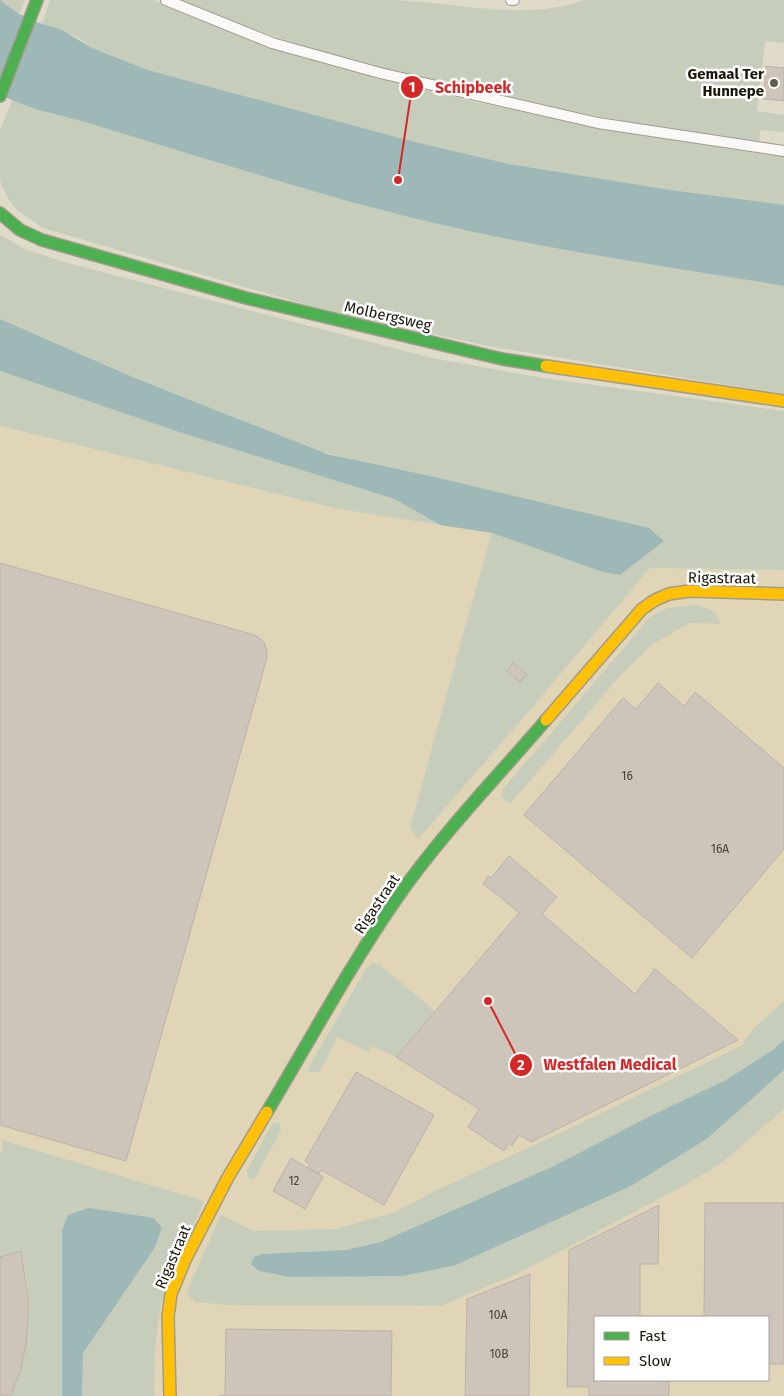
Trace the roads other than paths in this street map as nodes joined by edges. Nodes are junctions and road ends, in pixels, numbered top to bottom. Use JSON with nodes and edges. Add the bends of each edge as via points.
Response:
{"nodes":[{"id":1,"x":37,"y":0,"type":"edge"},
{"id":2,"x":166,"y":0,"type":"edge"},
{"id":3,"x":0,"y":96,"type":"edge"},
{"id":4,"x":784,"y":151,"type":"edge"},
{"id":5,"x":0,"y":212,"type":"edge"},
{"id":6,"x":784,"y":401,"type":"edge"},
{"id":7,"x":784,"y":594,"type":"edge"},
{"id":8,"x":170,"y":1396,"type":"edge"}],
"edges":[{"from":1,"to":3,"type":"street"},
{"from":2,"to":4,"type":"lane","via":[[272,43],[380,73],[598,122]]},
{"from":5,"to":6,"type":"street","name":"Molbergsweg","via":[[20,230],[42,240],[274,304],[502,359]]},
{"from":7,"to":8,"type":"street","name":"Rigastraat","via":[[689,591],[669,594],[642,609],[416,873],[381,921],[227,1179],[185,1260],[171,1294],[168,1316]]}]}
